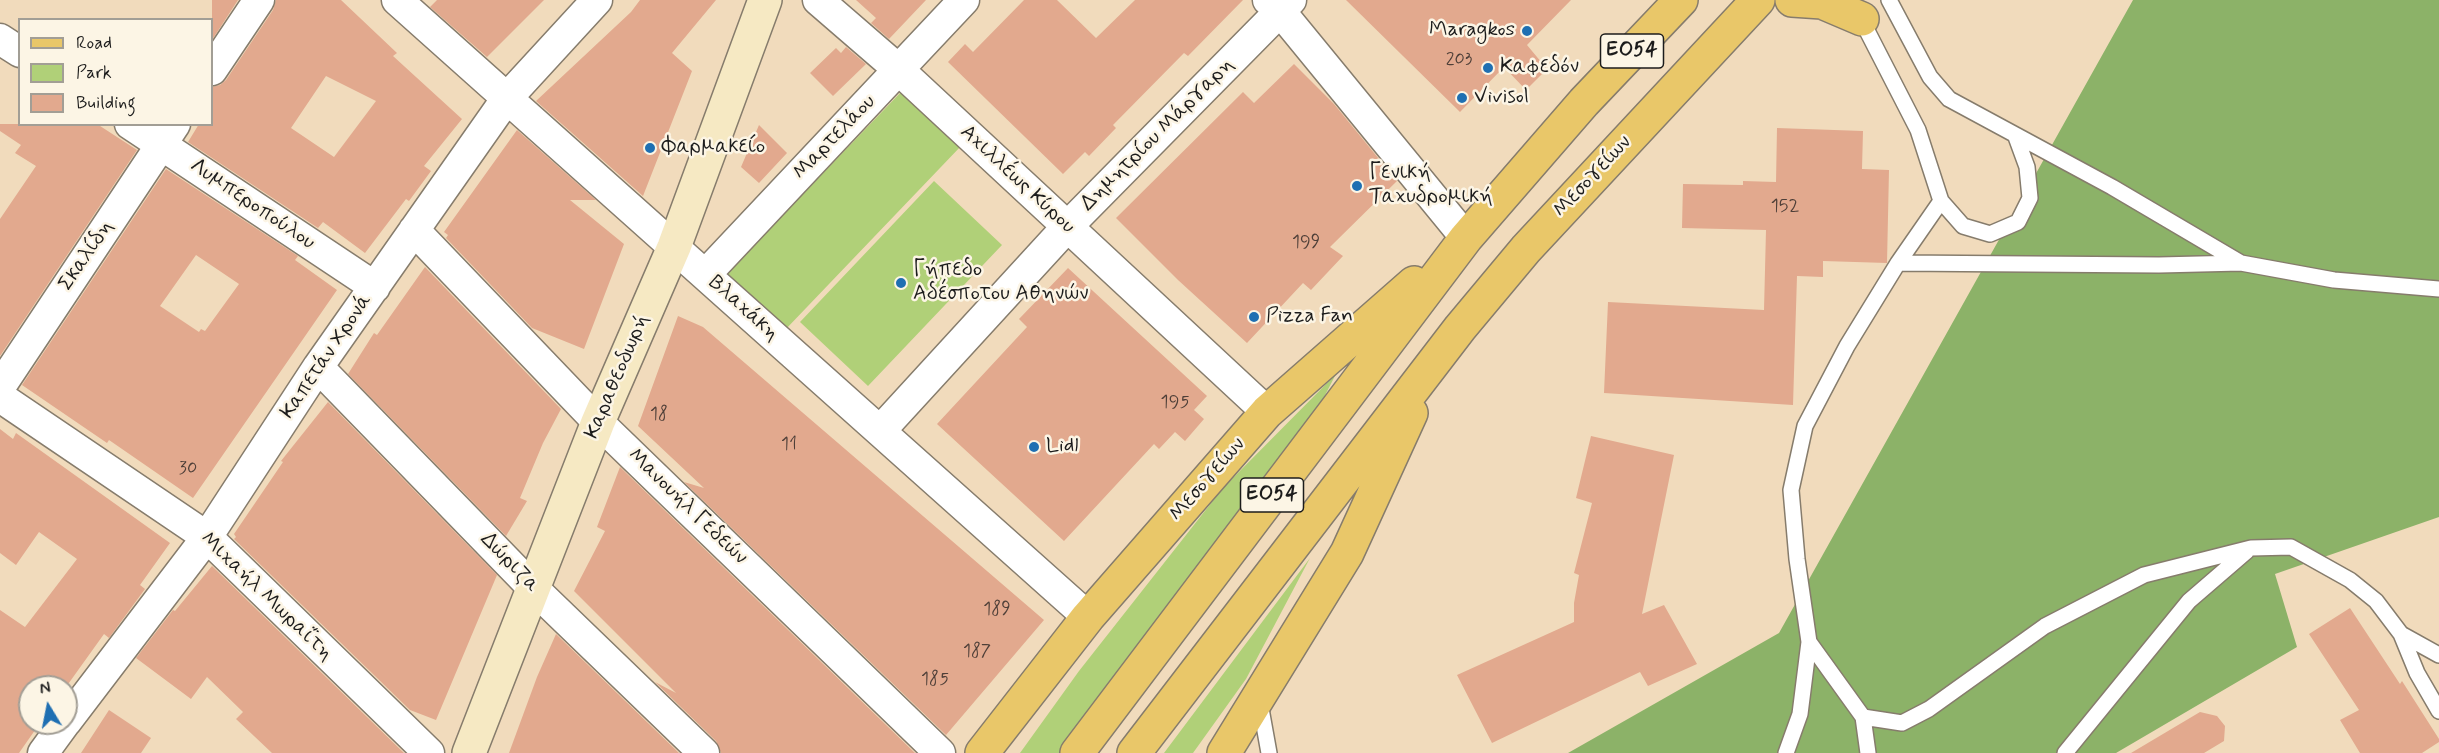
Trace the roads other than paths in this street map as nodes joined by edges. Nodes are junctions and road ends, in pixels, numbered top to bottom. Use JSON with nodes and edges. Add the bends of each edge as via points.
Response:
{"nodes":[{"id":1,"x":259,"y":0,"type":"edge"},
{"id":2,"x":398,"y":0,"type":"edge"},
{"id":3,"x":597,"y":0,"type":"edge"},
{"id":4,"x":765,"y":0,"type":"edge"},
{"id":5,"x":818,"y":0,"type":"edge"},
{"id":6,"x":964,"y":0,"type":"edge"},
{"id":7,"x":1681,"y":0,"type":"edge"},
{"id":8,"x":1785,"y":0,"type":"edge"},
{"id":9,"x":1792,"y":0,"type":"edge"},
{"id":10,"x":1889,"y":0,"type":"edge"},
{"id":11,"x":1756,"y":3,"type":"edge"},
{"id":12,"x":1280,"y":4,"type":"edge"},
{"id":13,"x":1857,"y":10,"type":"edge"},
{"id":14,"x":0,"y":39,"type":"edge"},
{"id":15,"x":18,"y":51,"type":"edge"},
{"id":16,"x":213,"y":69,"type":"edge"},
{"id":17,"x":899,"y":70,"type":"junction"},
{"id":18,"x":507,"y":98,"type":"junction"},
{"id":19,"x":137,"y":126,"type":"edge"},
{"id":20,"x":168,"y":135,"type":"edge"},
{"id":21,"x":2016,"y":137,"type":"junction"},
{"id":22,"x":1941,"y":201,"type":"junction"},
{"id":23,"x":1067,"y":227,"type":"junction"},
{"id":24,"x":414,"y":230,"type":"junction"},
{"id":25,"x":1466,"y":238,"type":"junction"},
{"id":26,"x":674,"y":247,"type":"junction"},
{"id":27,"x":1898,"y":263,"type":"junction"},
{"id":28,"x":2241,"y":263,"type":"junction"},
{"id":29,"x":705,"y":275,"type":"junction"},
{"id":30,"x":375,"y":286,"type":"junction"},
{"id":31,"x":2439,"y":288,"type":"edge"},
{"id":32,"x":1435,"y":360,"type":"junction"},
{"id":33,"x":318,"y":367,"type":"junction"},
{"id":34,"x":0,"y":387,"type":"edge"},
{"id":35,"x":0,"y":397,"type":"edge"},
{"id":36,"x":1267,"y":412,"type":"junction"},
{"id":37,"x":598,"y":422,"type":"junction"},
{"id":38,"x":880,"y":431,"type":"junction"},
{"id":39,"x":207,"y":537,"type":"junction"},
{"id":40,"x":2251,"y":548,"type":"junction"},
{"id":41,"x":533,"y":588,"type":"junction"},
{"id":42,"x":1088,"y":617,"type":"junction"},
{"id":43,"x":2401,"y":634,"type":"junction"},
{"id":44,"x":1809,"y":642,"type":"junction"},
{"id":45,"x":2439,"y":655,"type":"edge"},
{"id":46,"x":1259,"y":696,"type":"junction"},
{"id":47,"x":78,"y":707,"type":"edge"},
{"id":48,"x":2439,"y":711,"type":"edge"},
{"id":49,"x":1863,"y":717,"type":"junction"},
{"id":50,"x":57,"y":735,"type":"edge"},
{"id":51,"x":43,"y":753,"type":"edge"},
{"id":52,"x":429,"y":753,"type":"edge"},
{"id":53,"x":469,"y":753,"type":"edge"},
{"id":54,"x":704,"y":753,"type":"edge"},
{"id":55,"x":940,"y":753,"type":"edge"},
{"id":56,"x":982,"y":753,"type":"edge"},
{"id":57,"x":1077,"y":753,"type":"edge"},
{"id":58,"x":1134,"y":753,"type":"edge"},
{"id":59,"x":1224,"y":753,"type":"edge"},
{"id":60,"x":1269,"y":753,"type":"edge"},
{"id":61,"x":1786,"y":753,"type":"edge"},
{"id":62,"x":1868,"y":753,"type":"edge"},
{"id":63,"x":2066,"y":753,"type":"edge"}],
"edges":[{"from":1,"to":16,"type":"street"},
{"from":2,"to":18,"type":"street","name":"Βλαχάκη"},
{"from":3,"to":18,"type":"street","name":"Καπετάν Χρονά"},
{"from":4,"to":26,"type":"street","name":"Καραθεοδωρή"},
{"from":5,"to":17,"type":"street","name":"Αχιλλέως Κύρου"},
{"from":6,"to":17,"type":"street","name":"Μαρτελάου"},
{"from":7,"to":25,"type":"main road","name":"Μεσογείων","number":"ΕΟ54","via":[[1584,102]]},
{"from":8,"to":11,"type":"main road"},
{"from":9,"to":13,"type":"main road"},
{"from":10,"to":21,"type":"lane","via":[[1930,77],[1949,99]]},
{"from":11,"to":32,"type":"main road","name":"Μεσογείων","number":"ΕΟ54","via":[[1526,249]]},
{"from":12,"to":23,"type":"street","name":"Δημητρίου Μάργαρη"},
{"from":12,"to":25,"type":"street"},
{"from":13,"to":22,"type":"lane","via":[[1918,129]]},
{"from":14,"to":15,"type":"street"},
{"from":17,"to":23,"type":"street","name":"Αχιλλέως Κύρου"},
{"from":17,"to":29,"type":"street","name":"Μαρτελάου"},
{"from":18,"to":24,"type":"street","name":"Καπετάν Χρονά"},
{"from":18,"to":26,"type":"street","name":"Βλαχάκη"},
{"from":19,"to":20,"type":"street","name":"Λυμπεροπούλου"},
{"from":20,"to":30,"type":"street","name":"Λυμπεροπούλου"},
{"from":20,"to":34,"type":"street","name":"Σκαλίδη"},
{"from":21,"to":22,"type":"lane","via":[[2027,167],[2030,198],[2018,222],[1990,234],[1963,226]]},
{"from":21,"to":28,"type":"lane","via":[[2112,187]]},
{"from":22,"to":27,"type":"lane"},
{"from":23,"to":36,"type":"street","name":"Αχιλλέως Κύρου"},
{"from":23,"to":38,"type":"street","name":"Δημητρίου Μάργαρη"},
{"from":24,"to":30,"type":"street","name":"Καπετάν Χρονά"},
{"from":24,"to":37,"type":"street","name":"Μανουήλ Γεδεών"},
{"from":25,"to":36,"type":"main road","name":"Μεσογείων","number":"ΕΟ54"},
{"from":25,"to":57,"type":"main road","name":"Μεσογείων","number":"ΕΟ54"},
{"from":26,"to":29,"type":"street","name":"Βλαχάκη"},
{"from":26,"to":37,"type":"street","name":"Καραθεοδωρή"},
{"from":27,"to":28,"type":"lane"},
{"from":27,"to":44,"type":"lane","via":[[1847,346],[1805,426],[1791,490]]},
{"from":28,"to":31,"type":"lane","via":[[2334,280]]},
{"from":29,"to":38,"type":"street","name":"Βλαχάκη"},
{"from":30,"to":33,"type":"street","name":"Καπετάν Χρονά"},
{"from":32,"to":46,"type":"main road","name":"Μεσογείων","number":"ΕΟ54","via":[[1347,553]]},
{"from":32,"to":58,"type":"main road","name":"Μεσογείων","number":"ΕΟ54"},
{"from":33,"to":39,"type":"street","name":"Καπετάν Χρονά"},
{"from":33,"to":41,"type":"street","name":"Δώριζα"},
{"from":35,"to":39,"type":"street","name":"Μιχαήλ Μωραΐτη"},
{"from":36,"to":42,"type":"main road","name":"Μεσογείων","number":"ΕΟ54"},
{"from":37,"to":41,"type":"street","name":"Καραθεοδωρή"},
{"from":37,"to":55,"type":"street","name":"Μανουήλ Γεδεών"},
{"from":38,"to":42,"type":"street","name":"Βλαχάκη"},
{"from":39,"to":47,"type":"street","name":"Καπετάν Χρονά"},
{"from":39,"to":52,"type":"street","name":"Μιχαήλ Μωραΐτη"},
{"from":40,"to":43,"type":"lane","via":[[2291,547],[2350,580],[2376,601]]},
{"from":40,"to":49,"type":"lane","via":[[2144,575],[2045,626],[1929,709],[1902,723]]},
{"from":40,"to":63,"type":"lane","via":[[2188,601]]},
{"from":41,"to":53,"type":"street","name":"Καραθεοδωρή"},
{"from":41,"to":54,"type":"street","name":"Δώριζα"},
{"from":42,"to":56,"type":"main road","name":"Μεσογείων","number":"ΕΟ54"},
{"from":43,"to":45,"type":"lane"},
{"from":43,"to":48,"type":"lane"},
{"from":44,"to":49,"type":"lane"},
{"from":44,"to":61,"type":"lane","via":[[1800,714]]},
{"from":46,"to":59,"type":"main road","name":"Μεσογείων","number":"ΕΟ54"},
{"from":46,"to":60,"type":"lane"},
{"from":49,"to":62,"type":"lane"},
{"from":50,"to":51,"type":"street","name":"Καπετάν Χρονά"}]}
